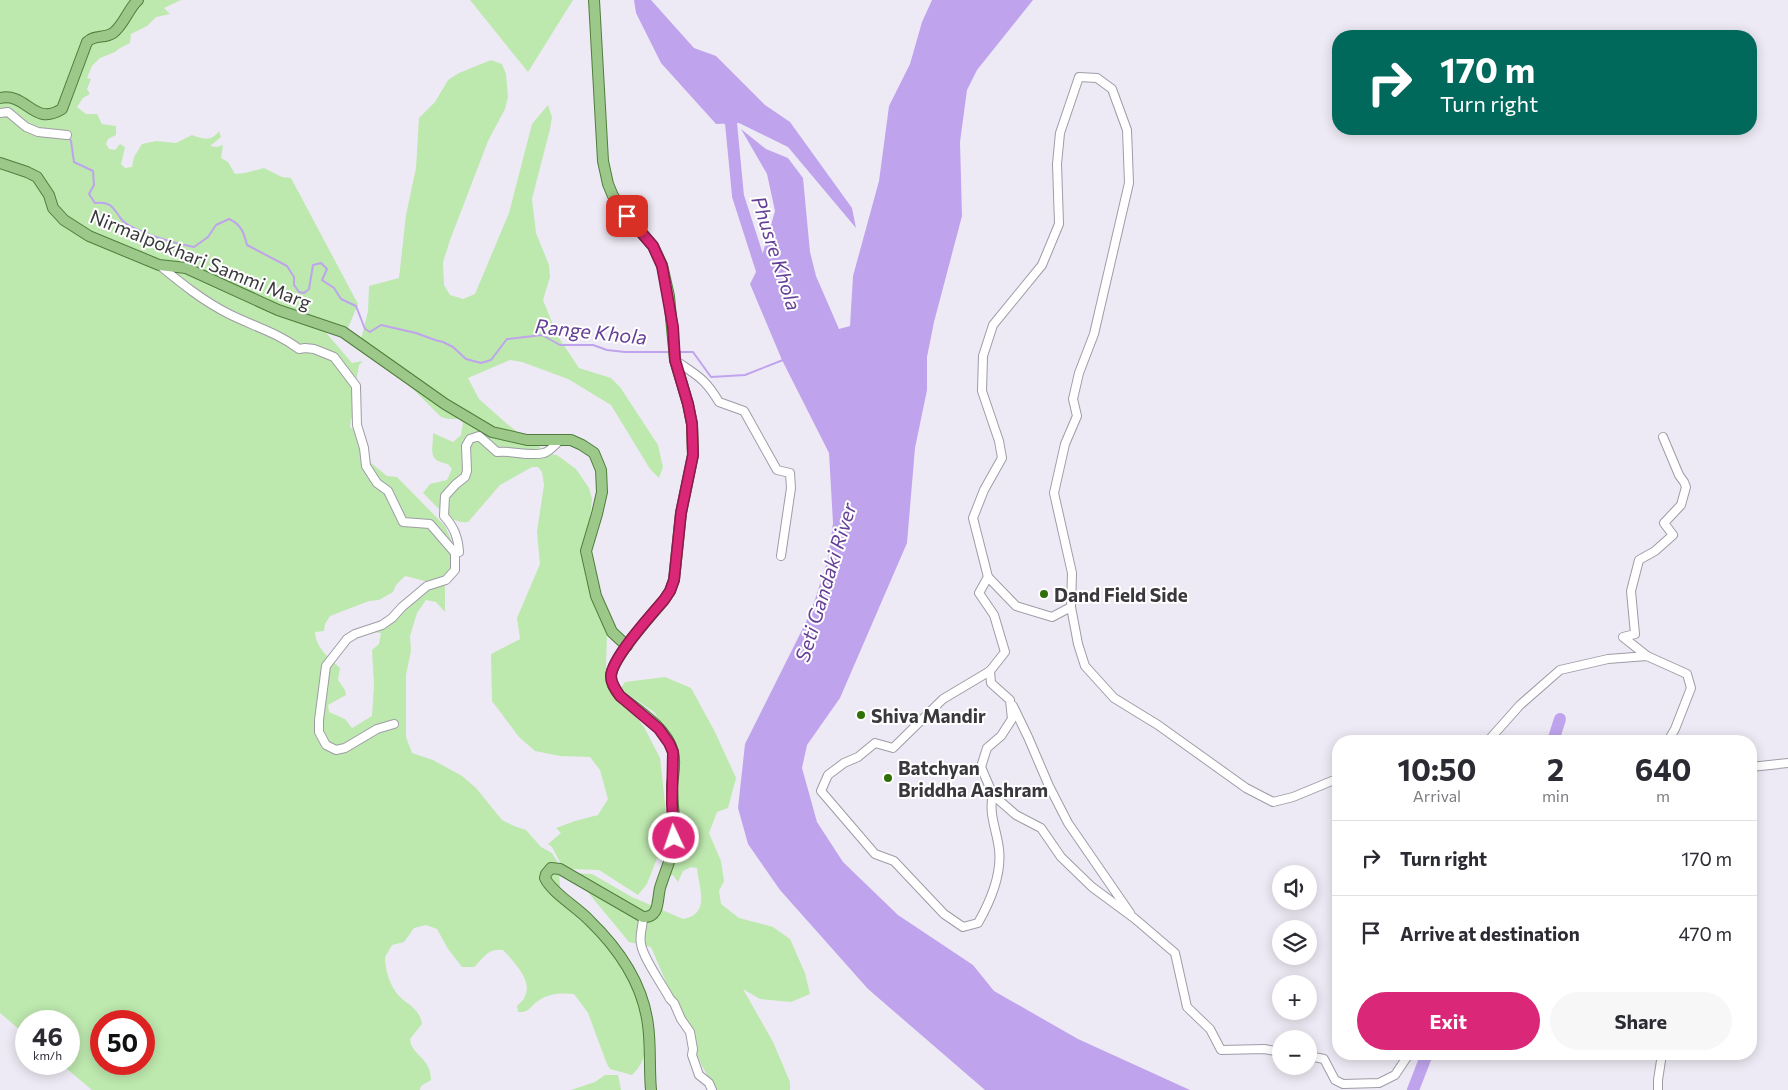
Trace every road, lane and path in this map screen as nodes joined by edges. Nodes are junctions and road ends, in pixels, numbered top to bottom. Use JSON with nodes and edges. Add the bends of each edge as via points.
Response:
{"nodes":[{"id":1,"x":138,"y":0,"type":"edge"},
{"id":2,"x":594,"y":0,"type":"edge"},
{"id":3,"x":0,"y":98,"type":"edge"},
{"id":4,"x":0,"y":113,"type":"edge"},
{"id":5,"x":67,"y":135,"type":"dead end"},
{"id":6,"x":0,"y":163,"type":"edge"},
{"id":7,"x":159,"y":265,"type":"junction"},
{"id":8,"x":675,"y":360,"type":"junction"},
{"id":9,"x":1663,"y":437,"type":"dead end"},
{"id":10,"x":559,"y":441,"type":"junction"},
{"id":11,"x":455,"y":553,"type":"junction"},
{"id":12,"x":781,"y":556,"type":"dead end"},
{"id":13,"x":988,"y":577,"type":"junction"},
{"id":14,"x":1072,"y":607,"type":"junction"},
{"id":15,"x":627,"y":646,"type":"junction"},
{"id":16,"x":1647,"y":656,"type":"junction"},
{"id":17,"x":990,"y":671,"type":"junction"},
{"id":18,"x":1010,"y":700,"type":"junction"},
{"id":19,"x":394,"y":724,"type":"dead end"},
{"id":20,"x":1493,"y":735,"type":"edge"},
{"id":21,"x":1672,"y":735,"type":"edge"},
{"id":22,"x":1788,"y":763,"type":"edge"},
{"id":23,"x":1757,"y":767,"type":"edge"},
{"id":24,"x":1332,"y":781,"type":"edge"},
{"id":25,"x":993,"y":795,"type":"junction"},
{"id":26,"x":643,"y":917,"type":"junction"},
{"id":27,"x":1134,"y":918,"type":"junction"},
{"id":28,"x":1272,"y":1050,"type":"edge"},
{"id":29,"x":1317,"y":1058,"type":"edge"},
{"id":30,"x":1405,"y":1060,"type":"edge"},
{"id":31,"x":1661,"y":1060,"type":"edge"},
{"id":32,"x":651,"y":1090,"type":"edge"},
{"id":33,"x":712,"y":1090,"type":"edge"},
{"id":34,"x":1658,"y":1090,"type":"edge"}],
"edges":[{"from":1,"to":3,"type":"main road","via":[[116,31],[95,36],[87,42],[62,109],[42,115],[15,98]]},
{"from":2,"to":8,"type":"main road","via":[[608,184],[627,216],[653,246],[662,266],[673,327]]},
{"from":4,"to":5,"type":"street","via":[[8,112],[38,132]]},
{"from":6,"to":7,"type":"main road","name":"Nirmalpokhari Sammi Marg","via":[[37,177],[53,208],[64,220],[89,236]]},
{"from":7,"to":10,"type":"main road","name":"Nirmalpokhari Sammi Marg","via":[[186,268],[278,310],[343,332],[445,404],[492,432],[527,440]]},
{"from":7,"to":11,"type":"street","via":[[228,314],[299,349],[314,349],[334,357],[356,386],[357,425],[366,466],[377,483],[388,491],[403,522],[430,524]]},
{"from":8,"to":12,"type":"street","via":[[695,372],[719,402],[744,412],[777,470],[790,473],[791,488]]},
{"from":8,"to":15,"type":"main road","via":[[688,404],[694,444],[681,513],[674,580],[667,595]]},
{"from":9,"to":16,"type":"street","via":[[1686,486],[1681,505],[1664,523],[1674,535],[1639,560],[1631,590],[1635,634],[1623,637]]},
{"from":10,"to":11,"type":"street","via":[[545,453],[513,454],[497,452],[479,436],[470,439],[466,446],[465,477],[445,496],[444,516],[452,524],[458,539],[459,552]]},
{"from":10,"to":15,"type":"main road","name":"Nirmalpokhari Sammi Marg","via":[[571,440],[582,445],[594,454],[601,470],[602,492],[586,551],[596,596],[612,632]]},
{"from":11,"to":19,"type":"street","via":[[455,570],[446,580],[427,586],[382,625],[347,639],[326,666],[319,732],[326,745],[336,750],[345,748],[377,729]]},
{"from":13,"to":14,"type":"street","via":[[1016,606],[1052,617]]},
{"from":13,"to":14,"type":"street","via":[[973,518],[1002,458],[982,391],[983,356],[993,325],[1042,266],[1059,224],[1057,164],[1060,133],[1079,77],[1097,78],[1112,89],[1127,130],[1128,183],[1094,334],[1073,400],[1077,416],[1065,444],[1054,493],[1072,573]]},
{"from":13,"to":17,"type":"street","via":[[979,593],[994,615],[1005,652]]},
{"from":14,"to":24,"type":"street","via":[[1085,666],[1096,680],[1114,698],[1246,788],[1273,802],[1293,798]]},
{"from":15,"to":26,"type":"main road","via":[[617,658],[612,684],[620,696],[665,736],[674,760],[672,852],[656,911],[652,916]]},
{"from":16,"to":20,"type":"street","via":[[1608,659],[1560,670],[1520,705]]},
{"from":16,"to":21,"type":"street","via":[[1687,674],[1691,688]]},
{"from":17,"to":18,"type":"street","via":[[991,683]]},
{"from":17,"to":25,"type":"street","via":[[943,699],[893,748],[875,743],[858,758],[844,763],[828,775],[821,791],[875,854],[894,861],[944,914],[963,927],[978,924],[989,904],[999,866],[990,805]]},
{"from":18,"to":25,"type":"street","via":[[1012,719],[1001,736],[987,748],[981,767]]},
{"from":18,"to":27,"type":"street","via":[[1068,823]]},
{"from":22,"to":23,"type":"street"},
{"from":25,"to":27,"type":"street","via":[[1016,815],[1042,828],[1061,857],[1092,887]]},
{"from":26,"to":32,"type":"main road","via":[[560,869],[551,868],[546,874],[551,887],[604,934],[631,972],[648,1025]]},
{"from":26,"to":33,"type":"street","via":[[641,945],[690,1032],[692,1055],[699,1075]]},
{"from":27,"to":28,"type":"street","via":[[1175,953],[1187,1007],[1210,1029],[1221,1050]]},
{"from":29,"to":30,"type":"street","via":[[1324,1059],[1335,1080],[1343,1084],[1379,1083],[1395,1075]]},
{"from":31,"to":34,"type":"street"}]}
